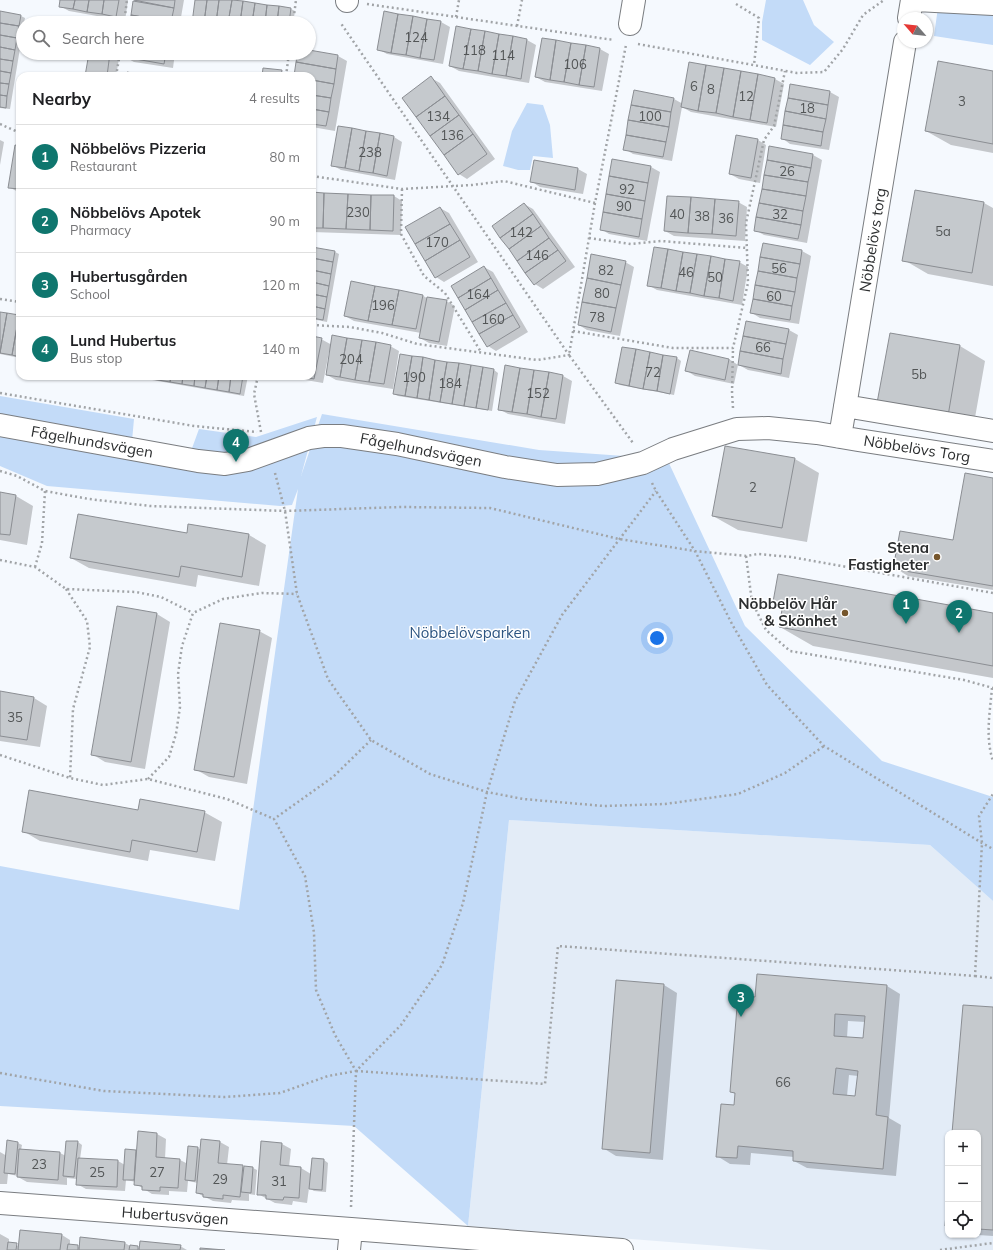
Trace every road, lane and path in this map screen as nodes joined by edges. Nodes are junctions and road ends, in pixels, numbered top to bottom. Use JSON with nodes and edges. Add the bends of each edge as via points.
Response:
{"nodes":[{"id":1,"x":128,"y":0,"type":"edge"},
{"id":2,"x":296,"y":0,"type":"edge"},
{"id":3,"x":459,"y":0,"type":"edge"},
{"id":4,"x":522,"y":0,"type":"edge"},
{"id":5,"x":634,"y":0,"type":"edge"},
{"id":6,"x":912,"y":0,"type":"edge"},
{"id":7,"x":916,"y":0,"type":"edge"},
{"id":8,"x":736,"y":4,"type":"dead end"},
{"id":9,"x":993,"y":4,"type":"edge"},
{"id":10,"x":344,"y":7,"type":"edge"},
{"id":11,"x":910,"y":12,"type":"edge"},
{"id":12,"x":125,"y":16,"type":"edge"},
{"id":13,"x":294,"y":16,"type":"edge"},
{"id":14,"x":456,"y":18,"type":"dead end"},
{"id":15,"x":630,"y":24,"type":"joint"},
{"id":16,"x":517,"y":26,"type":"dead end"},
{"id":17,"x":904,"y":48,"type":"edge"},
{"id":18,"x":119,"y":60,"type":"edge"},
{"id":19,"x":288,"y":60,"type":"edge"},
{"id":20,"x":754,"y":66,"type":"dead end"},
{"id":21,"x":785,"y":71,"type":"dead end"},
{"id":22,"x":117,"y":72,"type":"edge"},
{"id":23,"x":287,"y":72,"type":"edge"},
{"id":24,"x":0,"y":124,"type":"edge"},
{"id":25,"x":16,"y":132,"type":"edge"},
{"id":26,"x":316,"y":177,"type":"edge"},
{"id":27,"x":452,"y":186,"type":"junction"},
{"id":28,"x":402,"y":189,"type":"junction"},
{"id":29,"x":595,"y":203,"type":"junction"},
{"id":30,"x":589,"y":238,"type":"junction"},
{"id":31,"x":747,"y":248,"type":"junction"},
{"id":32,"x":0,"y":299,"type":"edge"},
{"id":33,"x":16,"y":301,"type":"edge"},
{"id":34,"x":316,"y":326,"type":"edge"},
{"id":35,"x":573,"y":331,"type":"junction"},
{"id":36,"x":733,"y":348,"type":"junction"},
{"id":37,"x":481,"y":353,"type":"junction"},
{"id":38,"x":569,"y":355,"type":"junction"},
{"id":39,"x":257,"y":380,"type":"edge"},
{"id":40,"x":0,"y":393,"type":"edge"},
{"id":41,"x":845,"y":406,"type":"junction"},
{"id":42,"x":733,"y":409,"type":"dead end"},
{"id":43,"x":0,"y":425,"type":"edge"},
{"id":44,"x":993,"y":431,"type":"edge"},
{"id":45,"x":840,"y":437,"type":"junction"},
{"id":46,"x":266,"y":439,"type":"junction"},
{"id":47,"x":636,"y":447,"type":"dead end"},
{"id":48,"x":993,"y":461,"type":"edge"},
{"id":49,"x":0,"y":471,"type":"edge"},
{"id":50,"x":44,"y":491,"type":"junction"},
{"id":51,"x":656,"y":491,"type":"dead end"},
{"id":52,"x":285,"y":511,"type":"junction"},
{"id":53,"x":619,"y":539,"type":"junction"},
{"id":54,"x":695,"y":551,"type":"junction"},
{"id":55,"x":746,"y":556,"type":"junction"},
{"id":56,"x":0,"y":560,"type":"edge"},
{"id":57,"x":35,"y":567,"type":"junction"},
{"id":58,"x":66,"y":589,"type":"junction"},
{"id":59,"x":993,"y":593,"type":"edge"},
{"id":60,"x":297,"y":594,"type":"junction"},
{"id":61,"x":193,"y":612,"type":"junction"},
{"id":62,"x":992,"y":688,"type":"edge"},
{"id":63,"x":371,"y":740,"type":"junction"},
{"id":64,"x":824,"y":746,"type":"junction"},
{"id":65,"x":0,"y":754,"type":"edge"},
{"id":66,"x":993,"y":761,"type":"edge"},
{"id":67,"x":70,"y":778,"type":"junction"},
{"id":68,"x":148,"y":779,"type":"junction"},
{"id":69,"x":487,"y":792,"type":"junction"},
{"id":70,"x":993,"y":794,"type":"edge"},
{"id":71,"x":274,"y":819,"type":"junction"},
{"id":72,"x":982,"y":844,"type":"junction"},
{"id":73,"x":993,"y":848,"type":"edge"},
{"id":74,"x":975,"y":976,"type":"junction"},
{"id":75,"x":993,"y":978,"type":"edge"},
{"id":76,"x":356,"y":1071,"type":"junction"},
{"id":77,"x":0,"y":1073,"type":"edge"},
{"id":78,"x":0,"y":1203,"type":"edge"},
{"id":79,"x":350,"y":1240,"type":"edge"},
{"id":80,"x":993,"y":1243,"type":"edge"},
{"id":81,"x":622,"y":1250,"type":"edge"},
{"id":82,"x":940,"y":1250,"type":"edge"}],
"edges":[{"from":1,"to":12,"type":"path"},
{"from":2,"to":13,"type":"path"},
{"from":3,"to":14,"type":"path"},
{"from":4,"to":16,"type":"path"},
{"from":5,"to":15,"type":"street"},
{"from":6,"to":11,"type":"street"},
{"from":7,"to":9,"type":"street"},
{"from":8,"to":20,"type":"path","via":[[759,18]]},
{"from":10,"to":27,"type":"path"},
{"from":15,"to":29,"type":"path"},
{"from":17,"to":41,"type":"street","name":"Nöbbelövs torg"},
{"from":18,"to":22,"type":"path"},
{"from":19,"to":23,"type":"path"},
{"from":21,"to":31,"type":"path","via":[[774,126],[764,140],[746,223]]},
{"from":24,"to":25,"type":"path"},
{"from":26,"to":28,"type":"path"},
{"from":27,"to":28,"type":"path"},
{"from":27,"to":29,"type":"path","via":[[504,181]]},
{"from":27,"to":38,"type":"path"},
{"from":28,"to":37,"type":"path","via":[[401,234],[424,276],[445,293]]},
{"from":29,"to":30,"type":"path"},
{"from":30,"to":31,"type":"path","via":[[631,244],[661,241]]},
{"from":30,"to":35,"type":"path"},
{"from":31,"to":36,"type":"path","via":[[748,283]]},
{"from":32,"to":33,"type":"path"},
{"from":34,"to":37,"type":"path","via":[[350,327],[382,333],[417,344]]},
{"from":35,"to":36,"type":"path","via":[[672,348]]},
{"from":35,"to":38,"type":"path"},
{"from":36,"to":42,"type":"path"},
{"from":37,"to":38,"type":"path","via":[[537,360]]},
{"from":38,"to":47,"type":"path"},
{"from":39,"to":46,"type":"path","via":[[254,394]]},
{"from":40,"to":46,"type":"path"},
{"from":41,"to":44,"type":"street"},
{"from":41,"to":45,"type":"street","name":"Nöbbelövs torg"},
{"from":43,"to":46,"type":"street","name":"Fågelhundsvägen","via":[[225,464],[248,460]]},
{"from":45,"to":46,"type":"street","name":"Fågelhundsvägen","via":[[768,428],[737,429],[643,462],[597,474],[557,475],[342,436]]},
{"from":45,"to":48,"type":"street","name":"Nöbbelövs Torg"},
{"from":46,"to":52,"type":"path"},
{"from":49,"to":50,"type":"path","via":[[17,476]]},
{"from":50,"to":52,"type":"path","via":[[150,506]]},
{"from":50,"to":57,"type":"path","via":[[42,543]]},
{"from":51,"to":53,"type":"path"},
{"from":52,"to":53,"type":"path","via":[[400,507],[490,508]]},
{"from":52,"to":60,"type":"path"},
{"from":53,"to":54,"type":"path"},
{"from":53,"to":69,"type":"path","via":[[562,615],[515,701]]},
{"from":54,"to":55,"type":"path"},
{"from":54,"to":64,"type":"path","via":[[767,685]]},
{"from":55,"to":59,"type":"path","via":[[758,554],[791,557]]},
{"from":55,"to":62,"type":"path","via":[[752,602],[766,630],[790,651],[964,680]]},
{"from":56,"to":57,"type":"path"},
{"from":57,"to":58,"type":"path"},
{"from":58,"to":61,"type":"path","via":[[136,592],[161,598]]},
{"from":58,"to":67,"type":"path","via":[[87,621],[90,647],[73,709]]},
{"from":60,"to":61,"type":"path","via":[[262,593],[223,599]]},
{"from":60,"to":63,"type":"path","via":[[328,679]]},
{"from":61,"to":68,"type":"path","via":[[182,646],[178,674],[180,707],[176,734],[169,756]]},
{"from":62,"to":66,"type":"path","via":[[988,730]]},
{"from":63,"to":69,"type":"path","via":[[430,774]]},
{"from":63,"to":71,"type":"path","via":[[333,777]]},
{"from":64,"to":69,"type":"path","via":[[785,773],[738,794],[665,804],[604,806],[523,799]]},
{"from":64,"to":72,"type":"path"},
{"from":65,"to":67,"type":"path"},
{"from":67,"to":68,"type":"path","via":[[103,784]]},
{"from":68,"to":71,"type":"path","via":[[227,799]]},
{"from":69,"to":76,"type":"path","via":[[463,903],[442,965],[400,1025]]},
{"from":70,"to":72,"type":"path","via":[[979,816]]},
{"from":71,"to":76,"type":"path","via":[[305,876],[314,933],[316,990],[335,1035]]},
{"from":72,"to":73,"type":"path"},
{"from":72,"to":74,"type":"path"},
{"from":74,"to":75,"type":"path"},
{"from":74,"to":76,"type":"path","via":[[558,946],[545,1084]]},
{"from":76,"to":77,"type":"path","via":[[328,1076],[280,1093],[225,1097],[104,1091]]},
{"from":76,"to":79,"type":"path"},
{"from":78,"to":79,"type":"street","name":"Hubertusvägen"},
{"from":79,"to":81,"type":"street","name":"Hubertusvägen"},
{"from":80,"to":82,"type":"path"}]}
